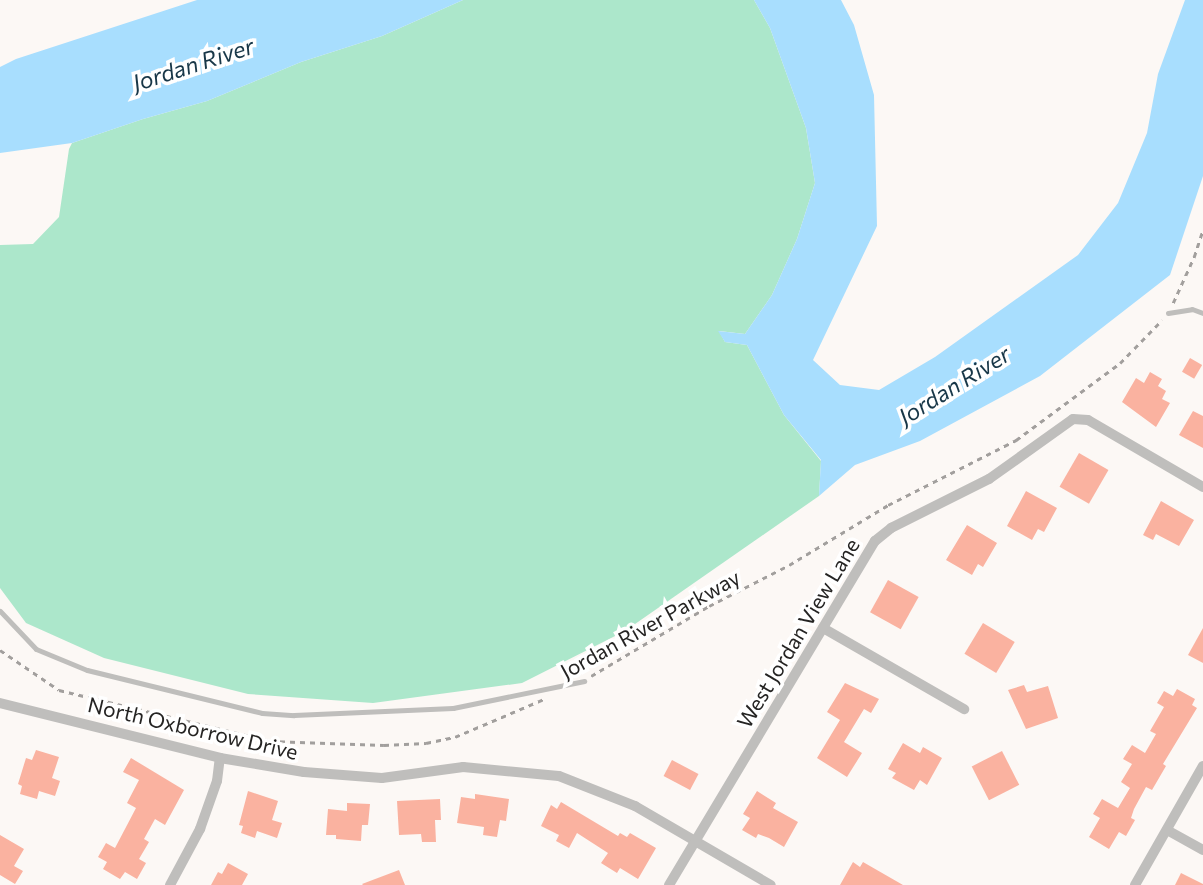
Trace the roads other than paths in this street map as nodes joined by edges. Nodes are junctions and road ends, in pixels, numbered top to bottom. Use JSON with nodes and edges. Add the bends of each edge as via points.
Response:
{"nodes":[{"id":1,"x":1168,"y":313,"type":"road end"},
{"id":2,"x":1203,"y":313,"type":"edge"},
{"id":3,"x":1203,"y":487,"type":"edge"},
{"id":4,"x":0,"y":611,"type":"edge"},
{"id":5,"x":823,"y":628,"type":"junction"},
{"id":6,"x":584,"y":681,"type":"road end"},
{"id":7,"x":0,"y":702,"type":"edge"},
{"id":8,"x":964,"y":709,"type":"dead end"},
{"id":9,"x":220,"y":758,"type":"junction"},
{"id":10,"x":1203,"y":766,"type":"edge"},
{"id":11,"x":1167,"y":830,"type":"junction"},
{"id":12,"x":695,"y":841,"type":"junction"},
{"id":13,"x":1203,"y":850,"type":"edge"},
{"id":14,"x":170,"y":885,"type":"edge"},
{"id":15,"x":669,"y":885,"type":"edge"},
{"id":16,"x":771,"y":885,"type":"edge"},
{"id":17,"x":1135,"y":885,"type":"edge"}],
"edges":[{"from":1,"to":2,"type":"lane","via":[[1192,309]]},
{"from":3,"to":5,"type":"street","name":"West Jordan View Lane","via":[[1088,420],[1073,419],[989,479],[891,528],[875,541]]},
{"from":4,"to":6,"type":"lane","via":[[36,649],[88,670],[262,713],[453,708]]},
{"from":5,"to":8,"type":"street"},
{"from":5,"to":12,"type":"street","name":"West Jordan View Lane"},
{"from":7,"to":9,"type":"street","name":"North Oxborrow Drive"},
{"from":9,"to":12,"type":"street","name":"North Oxborrow Drive","via":[[304,772],[382,778],[463,767],[533,772],[597,790]]},
{"from":9,"to":14,"type":"street","via":[[200,829]]},
{"from":10,"to":11,"type":"street"},
{"from":11,"to":13,"type":"street"},
{"from":11,"to":17,"type":"street"},
{"from":12,"to":15,"type":"street","name":"West Jordan View Lane"},
{"from":12,"to":16,"type":"street","name":"North Oxborrow Drive"}]}
